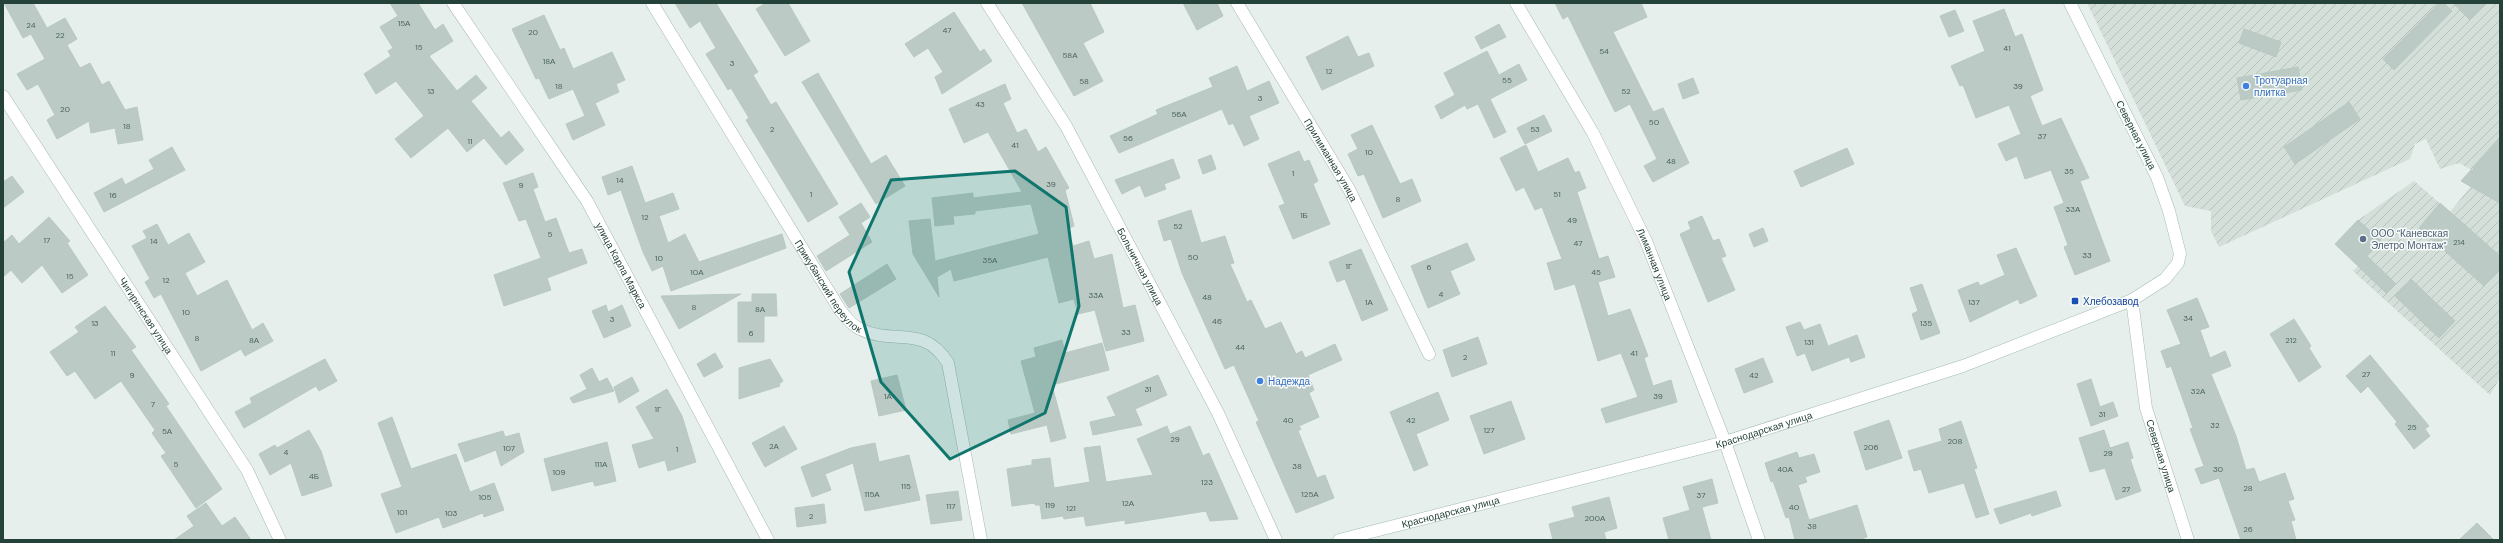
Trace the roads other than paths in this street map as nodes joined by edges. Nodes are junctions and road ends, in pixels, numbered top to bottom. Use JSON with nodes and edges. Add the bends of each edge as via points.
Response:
{"nodes":[{"id":1,"x":453,"y":3,"type":"edge"},
{"id":2,"x":652,"y":3,"type":"edge"},
{"id":3,"x":987,"y":3,"type":"edge"},
{"id":4,"x":1237,"y":3,"type":"edge"},
{"id":5,"x":1516,"y":3,"type":"edge"},
{"id":6,"x":2070,"y":3,"type":"edge"},
{"id":7,"x":3,"y":96,"type":"edge"},
{"id":8,"x":2172,"y":272,"type":"joint"},
{"id":9,"x":2132,"y":300,"type":"junction"},
{"id":10,"x":1429,"y":354,"type":"dead end"},
{"id":11,"x":1725,"y":442,"type":"junction"},
{"id":12,"x":280,"y":540,"type":"edge"},
{"id":13,"x":768,"y":540,"type":"edge"},
{"id":14,"x":981,"y":540,"type":"edge"},
{"id":15,"x":1276,"y":540,"type":"edge"},
{"id":16,"x":1339,"y":540,"type":"edge"},
{"id":17,"x":1759,"y":540,"type":"edge"},
{"id":18,"x":2188,"y":540,"type":"edge"}],
"edges":[{"from":1,"to":13,"type":"street","name":"улица Карла Маркса","via":[[587,201]]},
{"from":2,"to":14,"type":"street","name":"Прикубанский переулок","via":[[851,324],[870,333],[927,341],[935,346],[948,363]]},
{"from":3,"to":15,"type":"street","name":"Больничная улица","via":[[1070,133],[1218,413]]},
{"from":4,"to":10,"type":"street","name":"Прилиманная улица","via":[[1349,189]]},
{"from":5,"to":11,"type":"street","name":"Лиманная улица","via":[[1593,133],[1646,241]]},
{"from":6,"to":8,"type":"street","name":"Северная улица","via":[[2157,177],[2176,232],[2180,254],[2178,264]]},
{"from":7,"to":12,"type":"street","name":"Чигиринская улица","via":[[247,470]]},
{"from":8,"to":9,"type":"street","name":"Краснодарская улица","via":[[2157,285]]},
{"from":9,"to":11,"type":"street","name":"Краснодарская улица","via":[[1963,366]]},
{"from":9,"to":18,"type":"street","name":"Северная улица","via":[[2146,408]]},
{"from":11,"to":16,"type":"street","name":"Краснодарская улица"},
{"from":11,"to":17,"type":"street","name":"Лиманная улица"}]}
